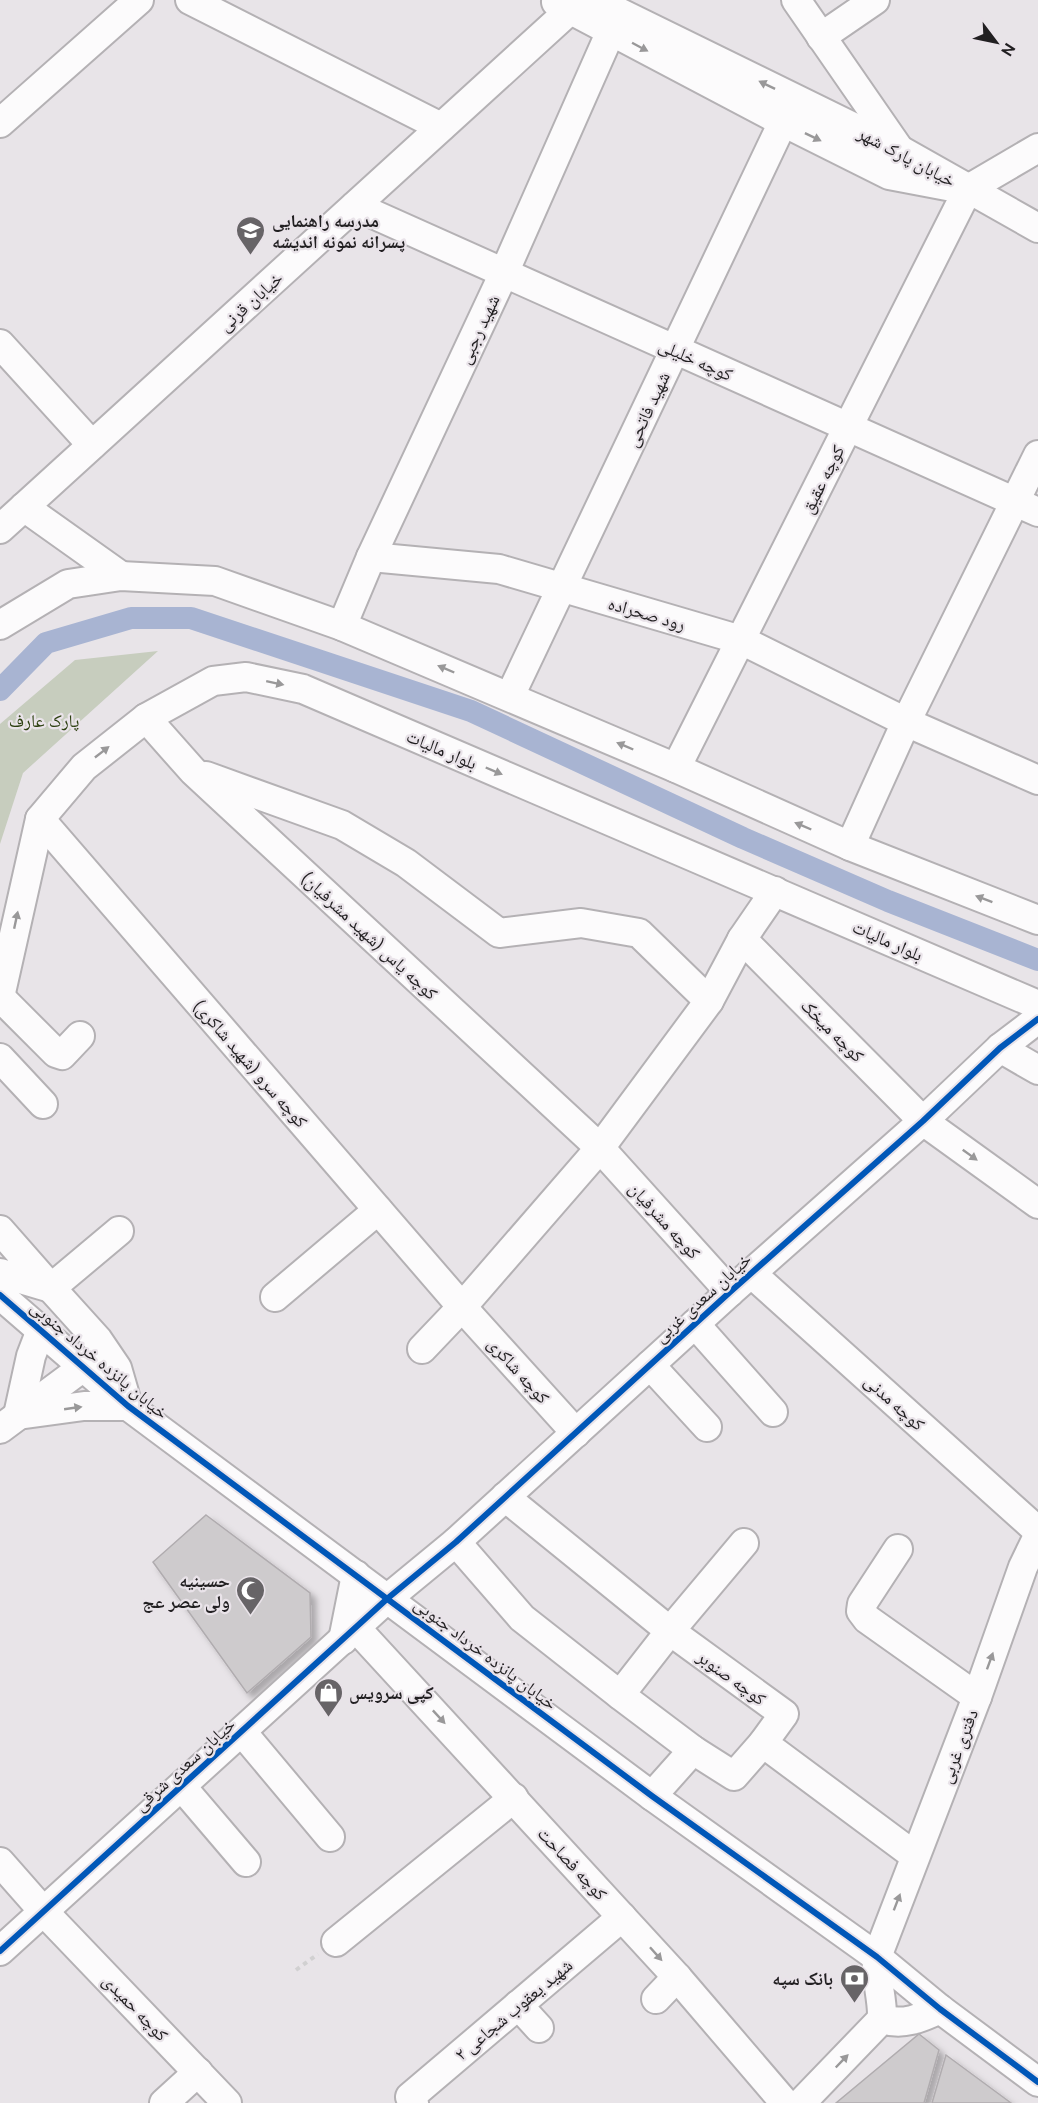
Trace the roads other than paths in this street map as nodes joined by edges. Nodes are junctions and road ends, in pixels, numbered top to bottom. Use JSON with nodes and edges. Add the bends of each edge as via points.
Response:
{"nodes":[{"id":1,"x":139,"y":0,"type":"edge"},
{"id":2,"x":190,"y":0,"type":"edge"},
{"id":3,"x":796,"y":0,"type":"edge"},
{"id":4,"x":875,"y":0,"type":"edge"},
{"id":5,"x":574,"y":2,"type":"edge"},
{"id":6,"x":611,"y":32,"type":"junction"},
{"id":7,"x":821,"y":37,"type":"junction"},
{"id":8,"x":783,"y":122,"type":"junction"},
{"id":9,"x":0,"y":123,"type":"edge"},
{"id":10,"x":441,"y":127,"type":"junction"},
{"id":11,"x":1038,"y":148,"type":"edge"},
{"id":12,"x":900,"y":150,"type":"junction"},
{"id":13,"x":968,"y":189,"type":"junction"},
{"id":14,"x":355,"y":206,"type":"junction"},
{"id":15,"x":1038,"y":228,"type":"edge"},
{"id":16,"x":504,"y":273,"type":"junction"},
{"id":17,"x":0,"y":344,"type":"edge"},
{"id":18,"x":675,"y":349,"type":"junction"},
{"id":19,"x":848,"y":427,"type":"junction"},
{"id":20,"x":92,"y":445,"type":"junction"},
{"id":21,"x":1038,"y":455,"type":"edge"},
{"id":22,"x":24,"y":507,"type":"junction"},
{"id":23,"x":1026,"y":507,"type":"edge"},
{"id":24,"x":0,"y":529,"type":"edge"},
{"id":25,"x":371,"y":557,"type":"junction"},
{"id":26,"x":122,"y":576,"type":"junction"},
{"id":27,"x":561,"y":589,"type":"junction"},
{"id":28,"x":0,"y":625,"type":"edge"},
{"id":29,"x":342,"y":626,"type":"junction"},
{"id":30,"x":741,"y":640,"type":"junction"},
{"id":31,"x":510,"y":696,"type":"junction"},
{"id":32,"x":146,"y":718,"type":"junction"},
{"id":33,"x":906,"y":722,"type":"junction"},
{"id":34,"x":676,"y":768,"type":"junction"},
{"id":35,"x":193,"y":771,"type":"junction"},
{"id":36,"x":1037,"y":779,"type":"edge"},
{"id":37,"x":40,"y":819,"type":"junction"},
{"id":38,"x":850,"y":846,"type":"junction"},
{"id":39,"x":775,"y":891,"type":"junction"},
{"id":40,"x":1038,"y":920,"type":"edge"},
{"id":41,"x":742,"y":939,"type":"junction"},
{"id":42,"x":0,"y":997,"type":"edge"},
{"id":43,"x":709,"y":1001,"type":"junction"},
{"id":44,"x":1038,"y":1005,"type":"edge"},
{"id":45,"x":1038,"y":1019,"type":"edge"},
{"id":46,"x":80,"y":1036,"type":"dead end"},
{"id":47,"x":1000,"y":1048,"type":"junction"},
{"id":48,"x":0,"y":1058,"type":"edge"},
{"id":49,"x":1038,"y":1070,"type":"edge"},
{"id":50,"x":43,"y":1104,"type":"dead end"},
{"id":51,"x":923,"y":1121,"type":"junction"},
{"id":52,"x":600,"y":1148,"type":"junction"},
{"id":53,"x":1038,"y":1204,"type":"edge"},
{"id":54,"x":378,"y":1210,"type":"junction"},
{"id":55,"x":0,"y":1230,"type":"edge"},
{"id":56,"x":119,"y":1231,"type":"dead end"},
{"id":57,"x":0,"y":1273,"type":"edge"},
{"id":58,"x":751,"y":1273,"type":"junction"},
{"id":59,"x":51,"y":1288,"type":"junction"},
{"id":60,"x":730,"y":1292,"type":"junction"},
{"id":61,"x":0,"y":1295,"type":"edge"},
{"id":62,"x":275,"y":1297,"type":"dead end"},
{"id":63,"x":462,"y":1307,"type":"junction"},
{"id":64,"x":695,"y":1324,"type":"junction"},
{"id":65,"x":41,"y":1330,"type":"junction"},
{"id":66,"x":423,"y":1349,"type":"dead end"},
{"id":67,"x":650,"y":1365,"type":"junction"},
{"id":68,"x":82,"y":1368,"type":"junction"},
{"id":69,"x":128,"y":1406,"type":"junction"},
{"id":70,"x":773,"y":1412,"type":"dead end"},
{"id":71,"x":9,"y":1422,"type":"edge"},
{"id":72,"x":707,"y":1428,"type":"dead end"},
{"id":73,"x":576,"y":1433,"type":"junction"},
{"id":74,"x":505,"y":1497,"type":"junction"},
{"id":75,"x":1038,"y":1531,"type":"edge"},
{"id":76,"x":1038,"y":1536,"type":"edge"},
{"id":77,"x":456,"y":1542,"type":"junction"},
{"id":78,"x":744,"y":1543,"type":"dead end"},
{"id":79,"x":898,"y":1549,"type":"dead end"},
{"id":80,"x":1031,"y":1569,"type":"edge"},
{"id":81,"x":356,"y":1575,"type":"junction"},
{"id":82,"x":387,"y":1598,"type":"junction"},
{"id":83,"x":670,"y":1631,"type":"junction"},
{"id":84,"x":350,"y":1634,"type":"junction"},
{"id":85,"x":620,"y":1695,"type":"junction"},
{"id":86,"x":977,"y":1697,"type":"junction"},
{"id":87,"x":242,"y":1732,"type":"junction"},
{"id":88,"x":763,"y":1743,"type":"junction"},
{"id":89,"x":693,"y":1750,"type":"junction"},
{"id":90,"x":182,"y":1787,"type":"junction"},
{"id":91,"x":652,"y":1796,"type":"junction"},
{"id":92,"x":514,"y":1798,"type":"junction"},
{"id":93,"x":330,"y":1837,"type":"dead end"},
{"id":94,"x":915,"y":1856,"type":"junction"},
{"id":95,"x":0,"y":1862,"type":"edge"},
{"id":96,"x":246,"y":1862,"type":"dead end"},
{"id":97,"x":44,"y":1912,"type":"junction"},
{"id":98,"x":622,"y":1917,"type":"junction"},
{"id":99,"x":336,"y":1942,"type":"dead end"},
{"id":100,"x":0,"y":1951,"type":"edge"},
{"id":101,"x":877,"y":1957,"type":"junction"},
{"id":102,"x":677,"y":1977,"type":"junction"},
{"id":103,"x":656,"y":1999,"type":"dead end"},
{"id":104,"x":518,"y":2005,"type":"junction"},
{"id":105,"x":940,"y":2009,"type":"junction"},
{"id":106,"x":882,"y":2019,"type":"junction"},
{"id":107,"x":539,"y":2028,"type":"dead end"},
{"id":108,"x":198,"y":2072,"type":"junction"},
{"id":109,"x":1038,"y":2082,"type":"edge"},
{"id":110,"x":164,"y":2103,"type":"edge"},
{"id":111,"x":227,"y":2103,"type":"edge"},
{"id":112,"x":414,"y":2103,"type":"edge"},
{"id":113,"x":785,"y":2103,"type":"edge"},
{"id":114,"x":801,"y":2103,"type":"edge"}],
"edges":[{"from":1,"to":9,"type":"street"},
{"from":2,"to":10,"type":"street"},
{"from":3,"to":7,"type":"street"},
{"from":4,"to":7,"type":"street"},
{"from":5,"to":6,"type":"street","name":"خیابان پارک شهر"},
{"from":5,"to":10,"type":"street","name":"خیابان قرنی"},
{"from":12,"to":5,"type":"street","name":"خیابان پارک شهر","one_way":true},
{"from":6,"to":8,"type":"street","name":"خیابان پارک شهر","one_way":true},
{"from":6,"to":16,"type":"street","name":"شهید رجبی"},
{"from":7,"to":12,"type":"street"},
{"from":8,"to":13,"type":"street","name":"خیابان پارک شهر","one_way":true,"via":[[889,175]]},
{"from":8,"to":18,"type":"street","name":"شهید فاتحی"},
{"from":10,"to":14,"type":"street","name":"خیابان قرنی"},
{"from":11,"to":13,"type":"street"},
{"from":12,"to":13,"type":"street","name":"خیابان پارک شهر"},
{"from":13,"to":15,"type":"street"},
{"from":13,"to":19,"type":"street","name":"کوچه عقیق"},
{"from":14,"to":16,"type":"street","name":"کوچه خلیلی"},
{"from":14,"to":20,"type":"street","name":"خیابان قرنی"},
{"from":16,"to":18,"type":"street","name":"کوچه خلیلی"},
{"from":16,"to":25,"type":"street","name":"شهید رجبی"},
{"from":17,"to":20,"type":"street"},
{"from":18,"to":19,"type":"street","name":"کوچه خلیلی"},
{"from":18,"to":27,"type":"street","name":"شهید فاتحی"},
{"from":19,"to":23,"type":"street","name":"کوچه خلیلی"},
{"from":19,"to":30,"type":"street","name":"کوچه عقیق"},
{"from":20,"to":22,"type":"street","name":"خیابان قرنی"},
{"from":21,"to":23,"type":"street"},
{"from":22,"to":24,"type":"street","name":"خیابان قرنی"},
{"from":22,"to":26,"type":"street"},
{"from":23,"to":33,"type":"street"},
{"from":25,"to":27,"type":"street","name":"رود صحراده","via":[[499,569]]},
{"from":25,"to":29,"type":"street","name":"شهید رجبی"},
{"from":26,"to":28,"type":"street","via":[[68,584]]},
{"from":26,"to":29,"type":"street","via":[[215,581]]},
{"from":27,"to":30,"type":"street","name":"رود صحراده"},
{"from":27,"to":31,"type":"street","name":"شهید فاتحی"},
{"from":31,"to":29,"type":"street","one_way":true},
{"from":30,"to":33,"type":"street","name":"رود صحراده"},
{"from":30,"to":34,"type":"street","name":"کوچه عقیق"},
{"from":34,"to":31,"type":"street","one_way":true},
{"from":32,"to":35,"type":"street","name":"کوچه یاس (شهید مشرفیان)"},
{"from":37,"to":32,"type":"street","name":"بلوار مالیات","one_way":true,"via":[[84,767]]},
{"from":32,"to":39,"type":"street","name":"بلوار مالیات","one_way":true,"via":[[213,681],[246,677],[303,689]]},
{"from":33,"to":36,"type":"street","name":"رود صحراده"},
{"from":33,"to":38,"type":"street"},
{"from":38,"to":34,"type":"street","one_way":true},
{"from":35,"to":43,"type":"street","via":[[342,825],[406,863],[500,933],[581,923],[639,933]]},
{"from":35,"to":52,"type":"street","name":"کوچه یاس (شهید مشرفیان)"},
{"from":42,"to":37,"type":"street","name":"بلوار مالیات","one_way":true},
{"from":37,"to":54,"type":"street","name":"کوچه سرو (شهید شاکری)"},
{"from":40,"to":38,"type":"street","one_way":true},
{"from":39,"to":41,"type":"street"},
{"from":39,"to":44,"type":"street","name":"بلوار مالیات"},
{"from":41,"to":43,"type":"street"},
{"from":41,"to":51,"type":"street","name":"کوچه میخک"},
{"from":42,"to":46,"type":"street","via":[[56,1053],[62,1055]]},
{"from":43,"to":52,"type":"street"},
{"from":45,"to":47,"type":"street","name":"خیابان سعدی غربی"},
{"from":47,"to":49,"type":"street"},
{"from":47,"to":51,"type":"street","name":"خیابان سعدی غربی"},
{"from":48,"to":50,"type":"street"},
{"from":51,"to":53,"type":"street","name":"کوچه میخک","one_way":true},
{"from":51,"to":58,"type":"street","name":"خیابان سعدی غربی"},
{"from":52,"to":60,"type":"street","name":"کوچه مشرفیان"},
{"from":52,"to":63,"type":"street"},
{"from":54,"to":62,"type":"street"},
{"from":54,"to":63,"type":"street","name":"کوچه سرو (شهید شاکری)"},
{"from":55,"to":59,"type":"street"},
{"from":56,"to":59,"type":"street"},
{"from":57,"to":59,"type":"street"},
{"from":58,"to":60,"type":"street","name":"خیابان سعدی غربی"},
{"from":58,"to":75,"type":"street","name":"کوچه مدنی"},
{"from":59,"to":69,"type":"street","via":[[98,1340],[117,1368]]},
{"from":60,"to":64,"type":"street","name":"خیابان سعدی غربی"},
{"from":61,"to":65,"type":"street","name":"خیابان پانزده خرداد جنوبی"},
{"from":63,"to":66,"type":"street"},
{"from":63,"to":73,"type":"street","name":"کوچه شاکری"},
{"from":64,"to":67,"type":"street","name":"خیابان سعدی غربی"},
{"from":64,"to":70,"type":"street"},
{"from":65,"to":68,"type":"street","name":"خیابان پانزده خرداد جنوبی"},
{"from":65,"to":71,"type":"street"},
{"from":67,"to":72,"type":"street"},
{"from":67,"to":73,"type":"street","name":"خیابان سعدی غربی"},
{"from":68,"to":69,"type":"street","name":"خیابان پانزده خرداد جنوبی"},
{"from":68,"to":71,"type":"street"},
{"from":71,"to":69,"type":"street","one_way":true,"via":[[84,1406]]},
{"from":69,"to":81,"type":"street","name":"خیابان پانزده خرداد جنوبی"},
{"from":73,"to":74,"type":"street","name":"خیابان سعدی غربی"},
{"from":74,"to":77,"type":"street","name":"خیابان سعدی غربی"},
{"from":74,"to":83,"type":"street","name":"کوچه صنوبر"},
{"from":76,"to":80,"type":"street","name":"دفتری غربی"},
{"from":77,"to":82,"type":"street","name":"خیابان سعدی غربی"},
{"from":77,"to":85,"type":"street","via":[[522,1618]]},
{"from":78,"to":83,"type":"street"},
{"from":79,"to":86,"type":"street","via":[[861,1611]]},
{"from":86,"to":80,"type":"street","name":"دفتری غربی","one_way":true},
{"from":81,"to":82,"type":"street","name":"خیابان پانزده خرداد جنوبی"},
{"from":81,"to":84,"type":"street"},
{"from":82,"to":84,"type":"street","name":"خیابان سعدی شرقی"},
{"from":82,"to":91,"type":"street","name":"خیابان پانزده خرداد جنوبی"},
{"from":83,"to":85,"type":"street"},
{"from":83,"to":88,"type":"street","name":"کوچه صنوبر","via":[[784,1714]]},
{"from":84,"to":87,"type":"street","name":"خیابان سعدی شرقی"},
{"from":84,"to":92,"type":"street","name":"کوچه فصاحت","one_way":true},
{"from":85,"to":89,"type":"street"},
{"from":86,"to":94,"type":"street","name":"دفتری غربی"},
{"from":87,"to":90,"type":"street","name":"خیابان سعدی شرقی"},
{"from":87,"to":93,"type":"street"},
{"from":88,"to":89,"type":"street","via":[[734,1776]]},
{"from":88,"to":94,"type":"street"},
{"from":89,"to":91,"type":"street"},
{"from":90,"to":96,"type":"street"},
{"from":90,"to":97,"type":"street","name":"خیابان سعدی شرقی"},
{"from":91,"to":101,"type":"street","name":"خیابان پانزده خرداد جنوبی"},
{"from":92,"to":98,"type":"street","name":"کوچه فصاحت"},
{"from":92,"to":99,"type":"street"},
{"from":101,"to":94,"type":"street","name":"دفتری غربی","one_way":true},
{"from":95,"to":97,"type":"street","name":"کوچه حمیدی"},
{"from":97,"to":100,"type":"street","name":"خیابان سعدی شرقی"},
{"from":97,"to":108,"type":"street","name":"کوچه حمیدی"},
{"from":98,"to":102,"type":"street","name":"کوچه فصاحت","one_way":true},
{"from":98,"to":104,"type":"street","name":"شهید یعقوب شجاعی ۲"},
{"from":101,"to":105,"type":"street","name":"خیابان پانزده خرداد جنوبی"},
{"from":101,"to":106,"type":"street"},
{"from":102,"to":103,"type":"street"},
{"from":102,"to":113,"type":"street","name":"کوچه فصاحت"},
{"from":104,"to":107,"type":"street"},
{"from":104,"to":112,"type":"street","name":"شهید یعقوب شجاعی ۲","via":[[410,2097]]},
{"from":105,"to":106,"type":"street","via":[[908,2021],[893,2023]]},
{"from":105,"to":109,"type":"street"},
{"from":114,"to":106,"type":"street","one_way":true},
{"from":108,"to":110,"type":"street"},
{"from":108,"to":111,"type":"street","name":"کوچه حمیدی"}]}
